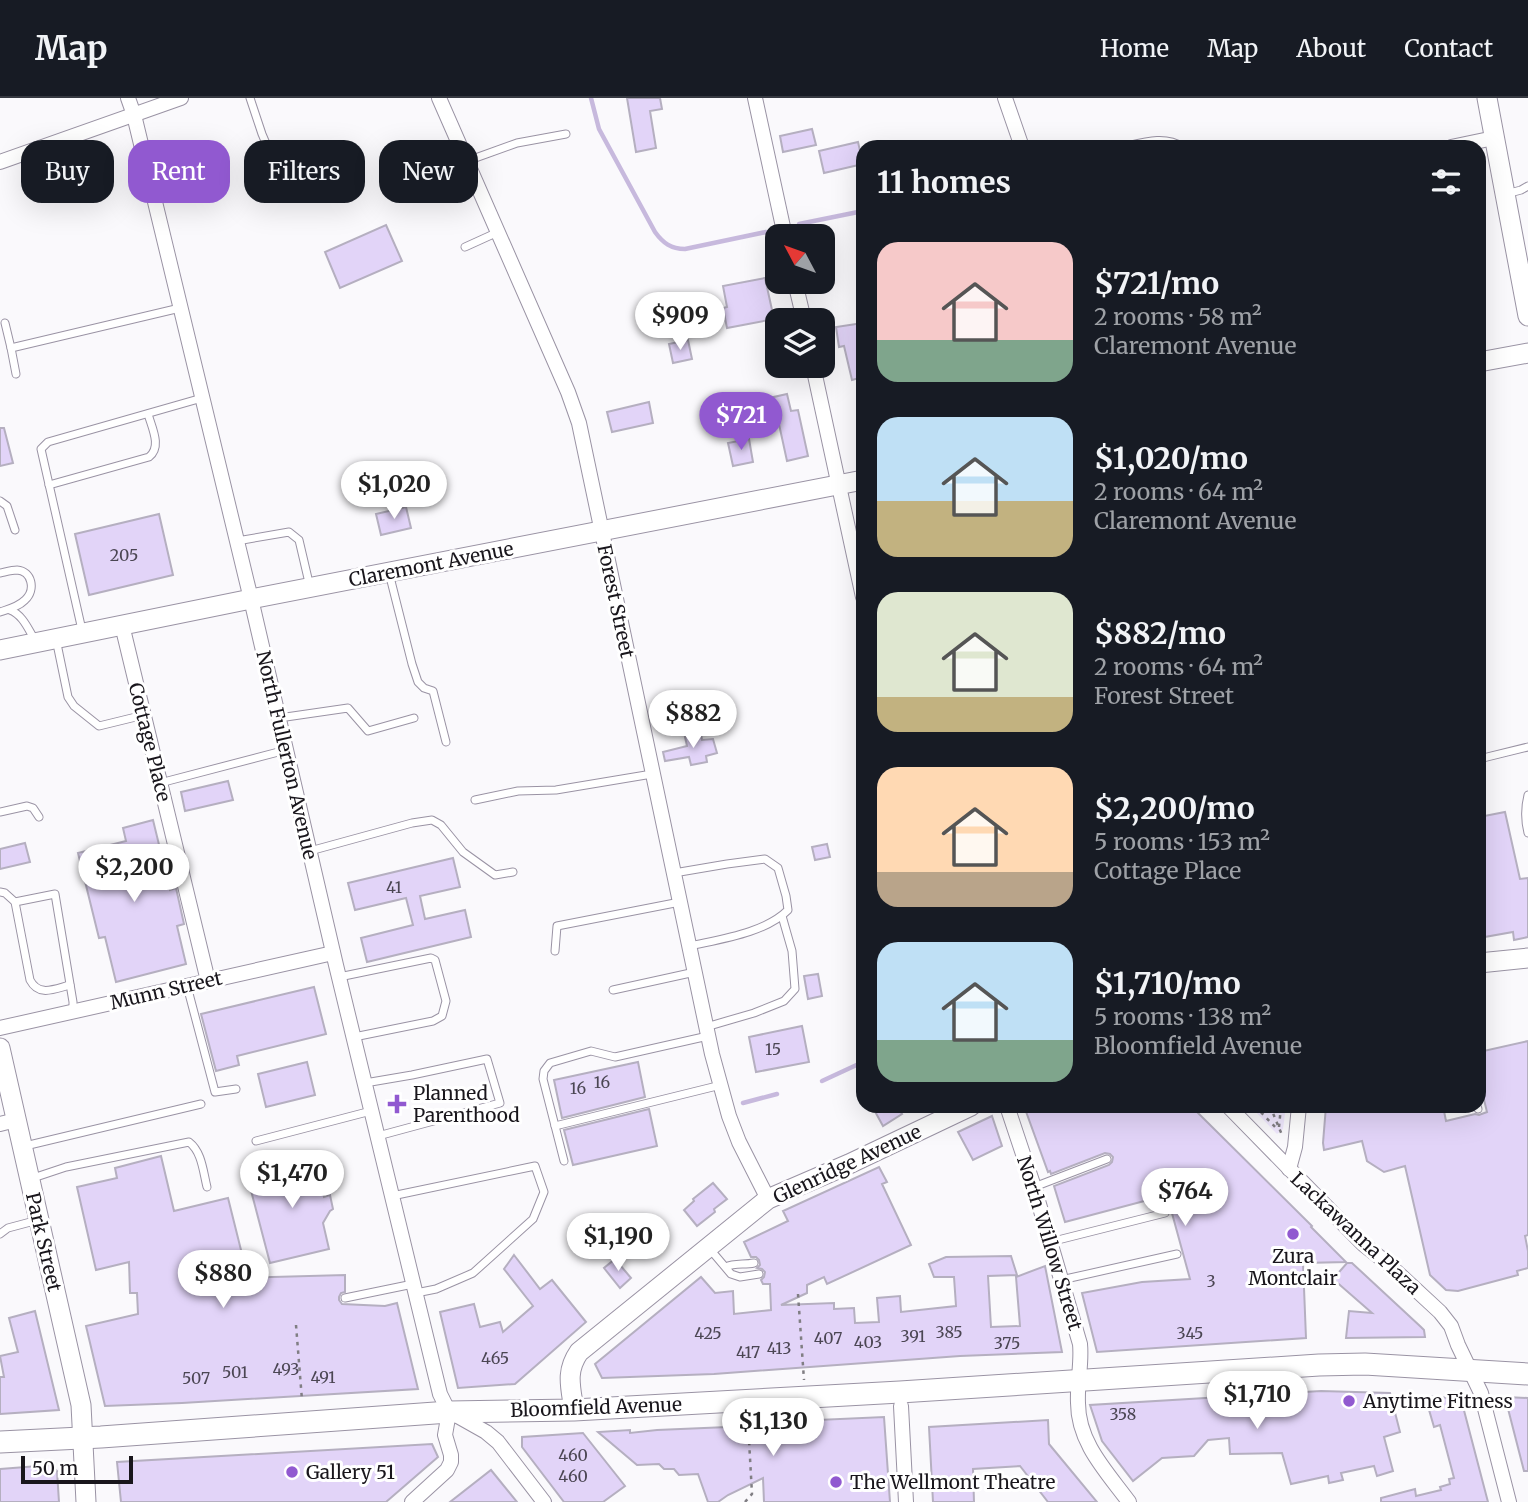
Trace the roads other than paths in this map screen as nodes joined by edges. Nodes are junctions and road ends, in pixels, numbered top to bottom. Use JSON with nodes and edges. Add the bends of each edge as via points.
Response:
{"nodes":[{"id":1,"x":128,"y":98,"type":"edge"},
{"id":2,"x":181,"y":98,"type":"edge"},
{"id":3,"x":250,"y":98,"type":"edge"},
{"id":4,"x":439,"y":98,"type":"edge"},
{"id":5,"x":755,"y":98,"type":"edge"},
{"id":6,"x":1005,"y":98,"type":"edge"},
{"id":7,"x":1487,"y":98,"type":"edge"},
{"id":8,"x":134,"y":115,"type":"junction"},
{"id":9,"x":566,"y":134,"type":"dead end"},
{"id":10,"x":1494,"y":138,"type":"junction"},
{"id":11,"x":265,"y":140,"type":"edge"},
{"id":12,"x":457,"y":140,"type":"edge"},
{"id":13,"x":1020,"y":140,"type":"edge"},
{"id":14,"x":1484,"y":140,"type":"edge"},
{"id":15,"x":478,"y":158,"type":"edge"},
{"id":16,"x":0,"y":162,"type":"edge"},
{"id":17,"x":1528,"y":186,"type":"edge"},
{"id":18,"x":478,"y":187,"type":"edge"},
{"id":19,"x":1505,"y":194,"type":"junction"},
{"id":20,"x":782,"y":224,"type":"edge"},
{"id":21,"x":498,"y":232,"type":"junction"},
{"id":22,"x":465,"y":247,"type":"dead end"},
{"id":23,"x":180,"y":308,"type":"junction"},
{"id":24,"x":1528,"y":316,"type":"edge"},
{"id":25,"x":5,"y":323,"type":"dead end"},
{"id":26,"x":11,"y":348,"type":"junction"},
{"id":27,"x":1528,"y":353,"type":"edge"},
{"id":28,"x":1486,"y":361,"type":"edge"},
{"id":29,"x":16,"y":374,"type":"dead end"},
{"id":30,"x":816,"y":378,"type":"edge"},
{"id":31,"x":202,"y":398,"type":"junction"},
{"id":32,"x":148,"y":414,"type":"junction"},
{"id":33,"x":856,"y":481,"type":"edge"},
{"id":34,"x":49,"y":485,"type":"junction"},
{"id":35,"x":839,"y":485,"type":"junction"},
{"id":36,"x":0,"y":501,"type":"edge"},
{"id":37,"x":15,"y":530,"type":"dead end"},
{"id":38,"x":601,"y":532,"type":"junction"},
{"id":39,"x":237,"y":541,"type":"junction"},
{"id":40,"x":856,"y":564,"type":"edge"},
{"id":41,"x":0,"y":573,"type":"edge"},
{"id":42,"x":389,"y":573,"type":"junction"},
{"id":43,"x":310,"y":588,"type":"junction"},
{"id":44,"x":251,"y":599,"type":"junction"},
{"id":45,"x":9,"y":610,"type":"junction"},
{"id":46,"x":0,"y":612,"type":"edge"},
{"id":47,"x":122,"y":625,"type":"junction"},
{"id":48,"x":83,"y":633,"type":"junction"},
{"id":49,"x":46,"y":641,"type":"junction"},
{"id":50,"x":0,"y":650,"type":"edge"},
{"id":51,"x":144,"y":715,"type":"junction"},
{"id":52,"x":279,"y":718,"type":"junction"},
{"id":53,"x":414,"y":718,"type":"dead end"},
{"id":54,"x":446,"y":742,"type":"dead end"},
{"id":55,"x":1528,"y":747,"type":"edge"},
{"id":56,"x":286,"y":750,"type":"junction"},
{"id":57,"x":1486,"y":757,"type":"edge"},
{"id":58,"x":652,"y":774,"type":"junction"},
{"id":59,"x":160,"y":783,"type":"junction"},
{"id":60,"x":1528,"y":795,"type":"edge"},
{"id":61,"x":475,"y":800,"type":"dead end"},
{"id":62,"x":0,"y":812,"type":"edge"},
{"id":63,"x":39,"y":817,"type":"dead end"},
{"id":64,"x":1528,"y":833,"type":"edge"},
{"id":65,"x":309,"y":851,"type":"junction"},
{"id":66,"x":513,"y":872,"type":"dead end"},
{"id":67,"x":674,"y":873,"type":"junction"},
{"id":68,"x":0,"y":892,"type":"edge"},
{"id":69,"x":15,"y":902,"type":"junction"},
{"id":70,"x":680,"y":902,"type":"junction"},
{"id":71,"x":782,"y":916,"type":"junction"},
{"id":72,"x":689,"y":947,"type":"junction"},
{"id":73,"x":555,"y":951,"type":"dead end"},
{"id":74,"x":333,"y":953,"type":"junction"},
{"id":75,"x":1528,"y":958,"type":"edge"},
{"id":76,"x":1486,"y":962,"type":"edge"},
{"id":77,"x":695,"y":972,"type":"junction"},
{"id":78,"x":339,"y":978,"type":"junction"},
{"id":79,"x":208,"y":981,"type":"junction"},
{"id":80,"x":71,"y":985,"type":"junction"},
{"id":81,"x":187,"y":986,"type":"junction"},
{"id":82,"x":613,"y":990,"type":"dead end"},
{"id":83,"x":73,"y":1012,"type":"junction"},
{"id":84,"x":0,"y":1028,"type":"edge"},
{"id":85,"x":707,"y":1031,"type":"junction"},
{"id":86,"x":354,"y":1037,"type":"junction"},
{"id":87,"x":0,"y":1048,"type":"edge"},
{"id":88,"x":365,"y":1083,"type":"junction"},
{"id":89,"x":720,"y":1085,"type":"junction"},
{"id":90,"x":236,"y":1089,"type":"dead end"},
{"id":91,"x":201,"y":1104,"type":"dead end"},
{"id":92,"x":372,"y":1111,"type":"junction"},
{"id":93,"x":958,"y":1113,"type":"edge"},
{"id":94,"x":1009,"y":1113,"type":"edge"},
{"id":95,"x":1235,"y":1113,"type":"edge"},
{"id":96,"x":1298,"y":1113,"type":"edge"},
{"id":97,"x":8,"y":1122,"type":"edge"},
{"id":98,"x":555,"y":1126,"type":"junction"},
{"id":99,"x":378,"y":1136,"type":"junction"},
{"id":100,"x":256,"y":1141,"type":"dead end"},
{"id":101,"x":22,"y":1147,"type":"junction"},
{"id":102,"x":1107,"y":1159,"type":"dead end"},
{"id":103,"x":565,"y":1161,"type":"dead end"},
{"id":104,"x":1289,"y":1169,"type":"junction"},
{"id":105,"x":29,"y":1179,"type":"junction"},
{"id":106,"x":207,"y":1187,"type":"dead end"},
{"id":107,"x":1034,"y":1187,"type":"junction"},
{"id":108,"x":392,"y":1196,"type":"junction"},
{"id":109,"x":768,"y":1199,"type":"junction"},
{"id":110,"x":1166,"y":1213,"type":"dead end"},
{"id":111,"x":39,"y":1220,"type":"junction"},
{"id":112,"x":0,"y":1234,"type":"edge"},
{"id":113,"x":1050,"y":1242,"type":"junction"},
{"id":114,"x":709,"y":1248,"type":"junction"},
{"id":115,"x":1177,"y":1254,"type":"dead end"},
{"id":116,"x":754,"y":1263,"type":"dead end"},
{"id":117,"x":726,"y":1267,"type":"junction"},
{"id":118,"x":759,"y":1274,"type":"dead end"},
{"id":119,"x":1061,"y":1280,"type":"junction"},
{"id":120,"x":415,"y":1289,"type":"junction"},
{"id":121,"x":345,"y":1297,"type":"dead end"},
{"id":122,"x":1469,"y":1370,"type":"junction"},
{"id":123,"x":1528,"y":1374,"type":"edge"},
{"id":124,"x":1078,"y":1381,"type":"junction"},
{"id":125,"x":901,"y":1406,"type":"dead end"},
{"id":126,"x":574,"y":1410,"type":"junction"},
{"id":127,"x":449,"y":1412,"type":"junction"},
{"id":128,"x":83,"y":1437,"type":"junction"},
{"id":129,"x":0,"y":1442,"type":"edge"},
{"id":130,"x":86,"y":1502,"type":"edge"},
{"id":131,"x":412,"y":1502,"type":"edge"},
{"id":132,"x":544,"y":1502,"type":"edge"},
{"id":133,"x":906,"y":1502,"type":"edge"},
{"id":134,"x":1129,"y":1502,"type":"edge"},
{"id":135,"x":1509,"y":1502,"type":"edge"}],
"edges":[{"from":1,"to":8,"type":"street","name":"North Fullerton Avenue"},
{"from":2,"to":8,"type":"street"},
{"from":3,"to":11,"type":"lane"},
{"from":4,"to":12,"type":"street","name":"Forest Street"},
{"from":5,"to":20,"type":"street"},
{"from":6,"to":13,"type":"street"},
{"from":7,"to":10,"type":"street"},
{"from":8,"to":16,"type":"street"},
{"from":8,"to":23,"type":"street","name":"North Fullerton Avenue"},
{"from":9,"to":15,"type":"lane","via":[[517,143]]},
{"from":10,"to":14,"type":"street"},
{"from":10,"to":19,"type":"street"},
{"from":17,"to":19,"type":"lane"},
{"from":18,"to":21,"type":"street","name":"Forest Street"},
{"from":19,"to":24,"type":"street"},
{"from":21,"to":22,"type":"lane"},
{"from":21,"to":38,"type":"street","name":"Forest Street","via":[[579,423]]},
{"from":23,"to":26,"type":"lane"},
{"from":23,"to":31,"type":"street","name":"North Fullerton Avenue"},
{"from":25,"to":26,"type":"lane"},
{"from":26,"to":29,"type":"lane"},
{"from":27,"to":28,"type":"street"},
{"from":30,"to":35,"type":"street"},
{"from":31,"to":32,"type":"lane"},
{"from":31,"to":39,"type":"street","name":"North Fullerton Avenue"},
{"from":32,"to":34,"type":"lane","via":[[48,442],[41,449]]},
{"from":32,"to":34,"type":"lane","via":[[156,446],[149,457]]},
{"from":33,"to":35,"type":"street","name":"Claremont Avenue"},
{"from":34,"to":48,"type":"lane"},
{"from":35,"to":38,"type":"street","name":"Claremont Avenue"},
{"from":35,"to":40,"type":"street"},
{"from":36,"to":37,"type":"lane","via":[[7,506]]},
{"from":38,"to":42,"type":"street","name":"Claremont Avenue"},
{"from":38,"to":58,"type":"street","name":"Forest Street"},
{"from":39,"to":43,"type":"lane","via":[[289,532],[299,540]]},
{"from":39,"to":44,"type":"street","name":"North Fullerton Avenue"},
{"from":41,"to":45,"type":"lane","via":[[23,572],[32,584],[29,596]]},
{"from":42,"to":43,"type":"street","name":"Claremont Avenue"},
{"from":42,"to":54,"type":"lane","via":[[412,664],[418,681],[433,691]]},
{"from":43,"to":44,"type":"street","name":"Claremont Avenue"},
{"from":44,"to":47,"type":"street","name":"Claremont Avenue"},
{"from":44,"to":52,"type":"street","name":"North Fullerton Avenue"},
{"from":45,"to":46,"type":"lane"},
{"from":45,"to":49,"type":"lane"},
{"from":47,"to":48,"type":"street","name":"Claremont Avenue"},
{"from":47,"to":51,"type":"street","name":"Cottage Place"},
{"from":48,"to":49,"type":"street","name":"Claremont Avenue"},
{"from":49,"to":50,"type":"street","name":"Claremont Avenue"},
{"from":49,"to":51,"type":"lane","via":[[68,697],[87,717],[99,726]]},
{"from":51,"to":59,"type":"street","name":"Cottage Place"},
{"from":52,"to":53,"type":"lane","via":[[348,708],[368,731]]},
{"from":52,"to":56,"type":"street","name":"North Fullerton Avenue"},
{"from":55,"to":57,"type":"lane"},
{"from":56,"to":59,"type":"lane"},
{"from":56,"to":65,"type":"street","name":"North Fullerton Avenue"},
{"from":58,"to":61,"type":"lane"},
{"from":58,"to":67,"type":"street","name":"Forest Street"},
{"from":59,"to":79,"type":"street","name":"Cottage Place"},
{"from":60,"to":64,"type":"lane"},
{"from":62,"to":63,"type":"lane","via":[[27,806]]},
{"from":65,"to":66,"type":"lane","via":[[432,820],[463,852],[495,875]]},
{"from":65,"to":74,"type":"street","name":"North Fullerton Avenue"},
{"from":67,"to":70,"type":"street","name":"Forest Street"},
{"from":67,"to":71,"type":"lane","via":[[765,859],[778,868],[788,909]]},
{"from":68,"to":69,"type":"lane"},
{"from":69,"to":80,"type":"lane","via":[[34,988],[41,991]]},
{"from":69,"to":80,"type":"lane","via":[[55,894]]},
{"from":70,"to":72,"type":"street","name":"Forest Street"},
{"from":70,"to":73,"type":"lane","via":[[557,926]]},
{"from":71,"to":72,"type":"lane","via":[[747,933]]},
{"from":71,"to":85,"type":"lane","via":[[792,951],[795,989],[784,1001]]},
{"from":72,"to":77,"type":"street","name":"Forest Street"},
{"from":74,"to":78,"type":"street","name":"North Fullerton Avenue"},
{"from":74,"to":79,"type":"street","name":"Munn Street"},
{"from":75,"to":76,"type":"street"},
{"from":77,"to":82,"type":"lane"},
{"from":77,"to":85,"type":"street","name":"Forest Street"},
{"from":78,"to":86,"type":"street","name":"North Fullerton Avenue"},
{"from":78,"to":86,"type":"lane","via":[[431,958],[446,1001],[442,1016],[433,1021]]},
{"from":79,"to":81,"type":"street","name":"Munn Street"},
{"from":80,"to":83,"type":"lane"},
{"from":81,"to":83,"type":"street","name":"Munn Street"},
{"from":81,"to":90,"type":"lane","via":[[215,1092]]},
{"from":83,"to":84,"type":"street","name":"Munn Street"},
{"from":85,"to":89,"type":"street","name":"Forest Street"},
{"from":85,"to":98,"type":"lane","via":[[615,1057],[591,1051],[550,1063],[543,1079]]},
{"from":86,"to":88,"type":"street","name":"North Fullerton Avenue"},
{"from":87,"to":97,"type":"street","name":"Park Street"},
{"from":88,"to":92,"type":"street","name":"North Fullerton Avenue"},
{"from":88,"to":99,"type":"lane","via":[[487,1059],[500,1103]]},
{"from":89,"to":98,"type":"lane"},
{"from":89,"to":109,"type":"street","name":"Forest Street","via":[[742,1149]]},
{"from":91,"to":101,"type":"lane"},
{"from":92,"to":99,"type":"street","name":"North Fullerton Avenue"},
{"from":92,"to":100,"type":"lane"},
{"from":93,"to":109,"type":"street","name":"Glenridge Avenue","via":[[851,1169]]},
{"from":94,"to":107,"type":"street","name":"North Willow Street"},
{"from":95,"to":104,"type":"street","name":"Lackawanna Plaza"},
{"from":96,"to":104,"type":"street"},
{"from":97,"to":101,"type":"street","name":"Park Street"},
{"from":98,"to":103,"type":"lane"},
{"from":99,"to":108,"type":"street","name":"North Fullerton Avenue"},
{"from":101,"to":105,"type":"street","name":"Park Street"},
{"from":102,"to":107,"type":"lane"},
{"from":104,"to":122,"type":"street","name":"Lackawanna Plaza","via":[[1363,1244],[1440,1312],[1451,1326]]},
{"from":105,"to":106,"type":"lane","via":[[189,1142],[199,1155]]},
{"from":105,"to":111,"type":"street","name":"Park Street"},
{"from":107,"to":113,"type":"street","name":"North Willow Street"},
{"from":108,"to":120,"type":"street","name":"North Fullerton Avenue"},
{"from":108,"to":120,"type":"lane","via":[[535,1166],[544,1192],[533,1219],[473,1273],[436,1289]]},
{"from":109,"to":114,"type":"street","name":"Glenridge Avenue"},
{"from":110,"to":113,"type":"lane"},
{"from":111,"to":112,"type":"lane"},
{"from":111,"to":128,"type":"street","name":"Park Street"},
{"from":113,"to":119,"type":"street","name":"North Willow Street"},
{"from":114,"to":117,"type":"lane"},
{"from":114,"to":126,"type":"street","name":"Glenridge Avenue","via":[[579,1352],[569,1373]]},
{"from":115,"to":119,"type":"lane"},
{"from":116,"to":117,"type":"lane"},
{"from":117,"to":118,"type":"lane","via":[[740,1277]]},
{"from":119,"to":124,"type":"street","name":"North Willow Street","via":[[1080,1343]]},
{"from":120,"to":121,"type":"lane"},
{"from":120,"to":127,"type":"street","name":"North Fullerton Avenue","via":[[440,1394]]},
{"from":122,"to":123,"type":"main road","name":"Bloomfield Avenue"},
{"from":122,"to":124,"type":"main road","name":"Bloomfield Avenue","via":[[1364,1364]]},
{"from":122,"to":135,"type":"street","name":"Lackawanna Plaza","via":[[1481,1393]]},
{"from":124,"to":126,"type":"main road","name":"Bloomfield Avenue"},
{"from":124,"to":134,"type":"street","name":"North Willow Street","via":[[1078,1415],[1086,1440]]},
{"from":125,"to":133,"type":"street"},
{"from":126,"to":127,"type":"main road","name":"Bloomfield Avenue"},
{"from":127,"to":128,"type":"main road","name":"Bloomfield Avenue"},
{"from":127,"to":131,"type":"street","via":[[446,1435],[451,1462]]},
{"from":127,"to":132,"type":"street","via":[[498,1442]]},
{"from":128,"to":129,"type":"main road","name":"Bloomfield Avenue"},
{"from":128,"to":130,"type":"street","name":"Park Street"}]}
